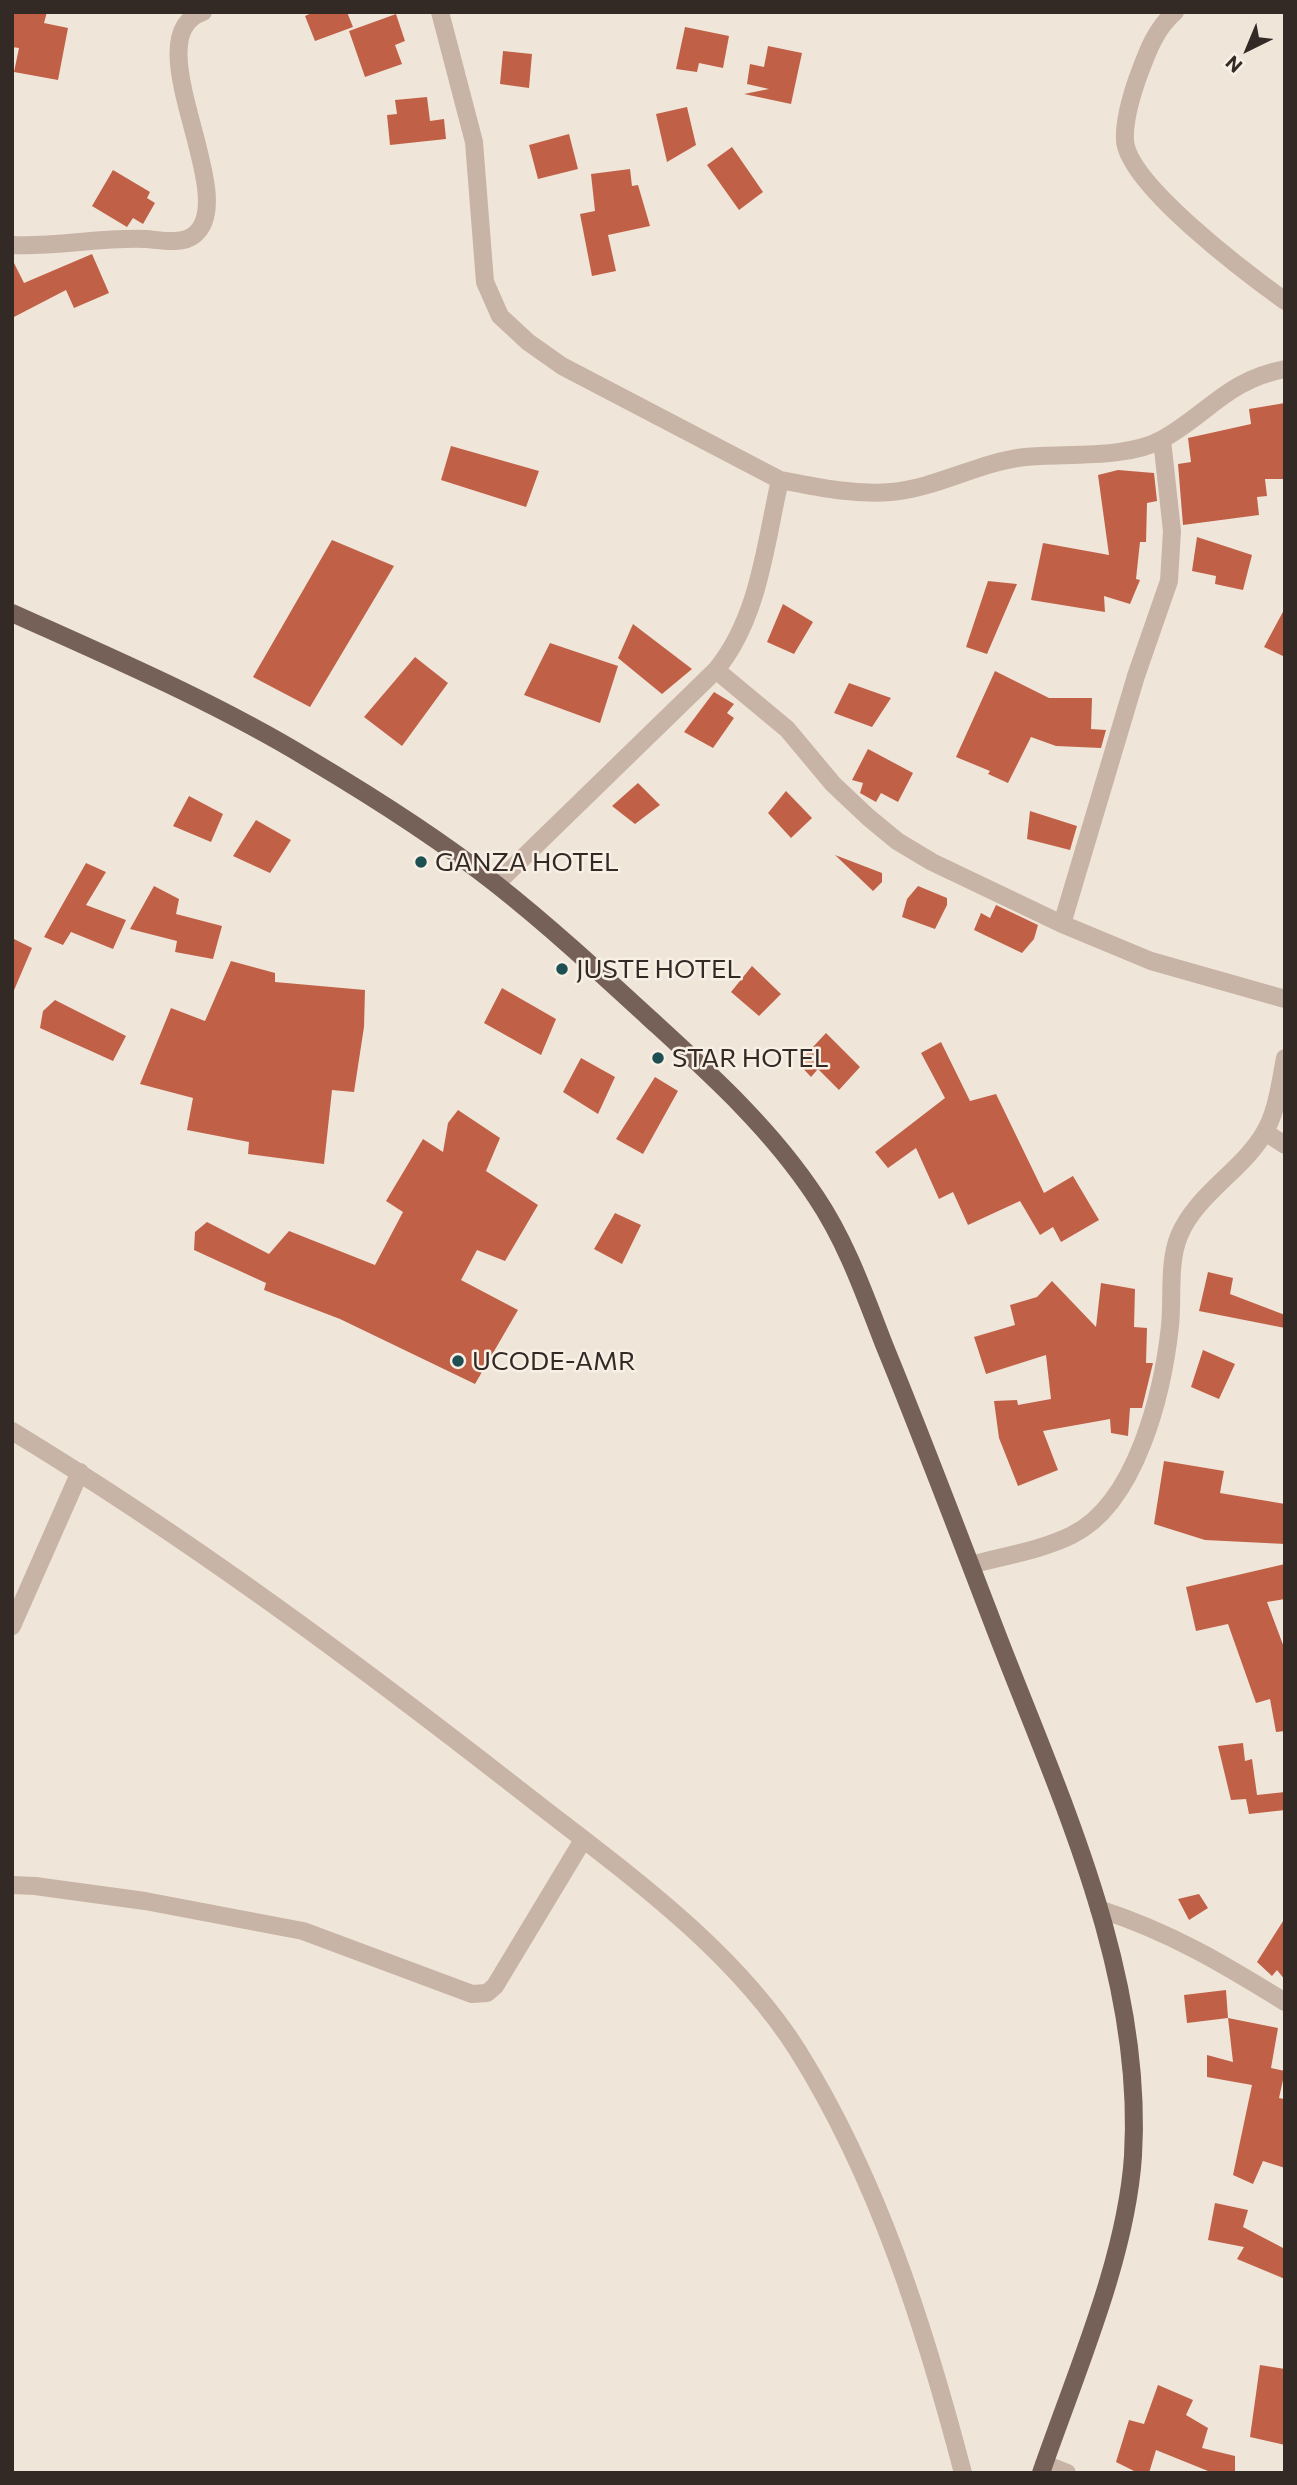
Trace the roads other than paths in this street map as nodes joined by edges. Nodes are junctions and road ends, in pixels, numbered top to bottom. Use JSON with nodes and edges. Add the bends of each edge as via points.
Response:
{"nodes":[{"id":1,"x":203,"y":12,"type":"edge"},
{"id":2,"x":440,"y":12,"type":"edge"},
{"id":3,"x":1175,"y":12,"type":"edge"},
{"id":4,"x":12,"y":245,"type":"edge"},
{"id":5,"x":1285,"y":301,"type":"edge"},
{"id":6,"x":1285,"y":369,"type":"edge"},
{"id":7,"x":1162,"y":440,"type":"junction"},
{"id":8,"x":780,"y":481,"type":"junction"},
{"id":9,"x":12,"y":612,"type":"edge"},
{"id":10,"x":716,"y":670,"type":"junction"},
{"id":11,"x":496,"y":884,"type":"junction"},
{"id":12,"x":1062,"y":924,"type":"junction"},
{"id":13,"x":1285,"y":999,"type":"edge"},
{"id":14,"x":1285,"y":1058,"type":"edge"},
{"id":15,"x":1265,"y":1132,"type":"junction"},
{"id":16,"x":1285,"y":1145,"type":"edge"},
{"id":17,"x":12,"y":1431,"type":"edge"},
{"id":18,"x":79,"y":1472,"type":"junction"},
{"id":19,"x":971,"y":1565,"type":"junction"},
{"id":20,"x":12,"y":1626,"type":"edge"},
{"id":21,"x":583,"y":1840,"type":"junction"},
{"id":22,"x":12,"y":1885,"type":"edge"},
{"id":23,"x":1099,"y":1909,"type":"junction"},
{"id":24,"x":1285,"y":2002,"type":"edge"},
{"id":25,"x":1042,"y":2469,"type":"edge"},
{"id":26,"x":963,"y":2473,"type":"edge"},
{"id":27,"x":1067,"y":2473,"type":"edge"}],
"edges":[{"from":1,"to":4,"type":"street","via":[[186,22],[180,33],[181,65],[207,208],[195,235],[183,240],[128,238]]},
{"from":2,"to":8,"type":"street","via":[[474,142],[485,282],[500,316],[562,366]]},
{"from":3,"to":5,"type":"street","via":[[1152,42],[1133,90],[1124,141],[1136,168],[1171,206],[1228,260]]},
{"from":6,"to":7,"type":"street","via":[[1224,393]]},
{"from":7,"to":8,"type":"street","via":[[1138,449],[1021,457],[892,492],[847,492]]},
{"from":7,"to":12,"type":"street","via":[[1172,531],[1169,581]]},
{"from":8,"to":10,"type":"street","via":[[747,619]]},
{"from":9,"to":11,"type":"main road","via":[[162,681],[305,756]]},
{"from":10,"to":11,"type":"street"},
{"from":10,"to":12,"type":"street","via":[[766,708],[833,784],[897,841]]},
{"from":11,"to":19,"type":"main road","via":[[726,1088],[773,1139],[817,1198],[844,1244]]},
{"from":12,"to":13,"type":"street","via":[[1151,961]]},
{"from":14,"to":15,"type":"street"},
{"from":15,"to":16,"type":"street"},
{"from":15,"to":19,"type":"street","via":[[1188,1219],[1178,1237],[1170,1328],[1149,1425],[1136,1463],[1107,1507],[1071,1535]]},
{"from":17,"to":18,"type":"street"},
{"from":18,"to":20,"type":"street"},
{"from":18,"to":21,"type":"street","via":[[262,1594]]},
{"from":19,"to":23,"type":"main road"},
{"from":21,"to":22,"type":"street","via":[[495,1986],[486,1993],[472,1994],[303,1931],[145,1901]]},
{"from":21,"to":26,"type":"street","via":[[739,1972],[797,2050],[856,2157],[884,2227],[928,2346]]},
{"from":23,"to":24,"type":"street","via":[[1191,1945]]},
{"from":23,"to":25,"type":"main road","via":[[1121,1989],[1134,2067],[1133,2160],[1113,2266]]},
{"from":25,"to":27,"type":"street"}]}
